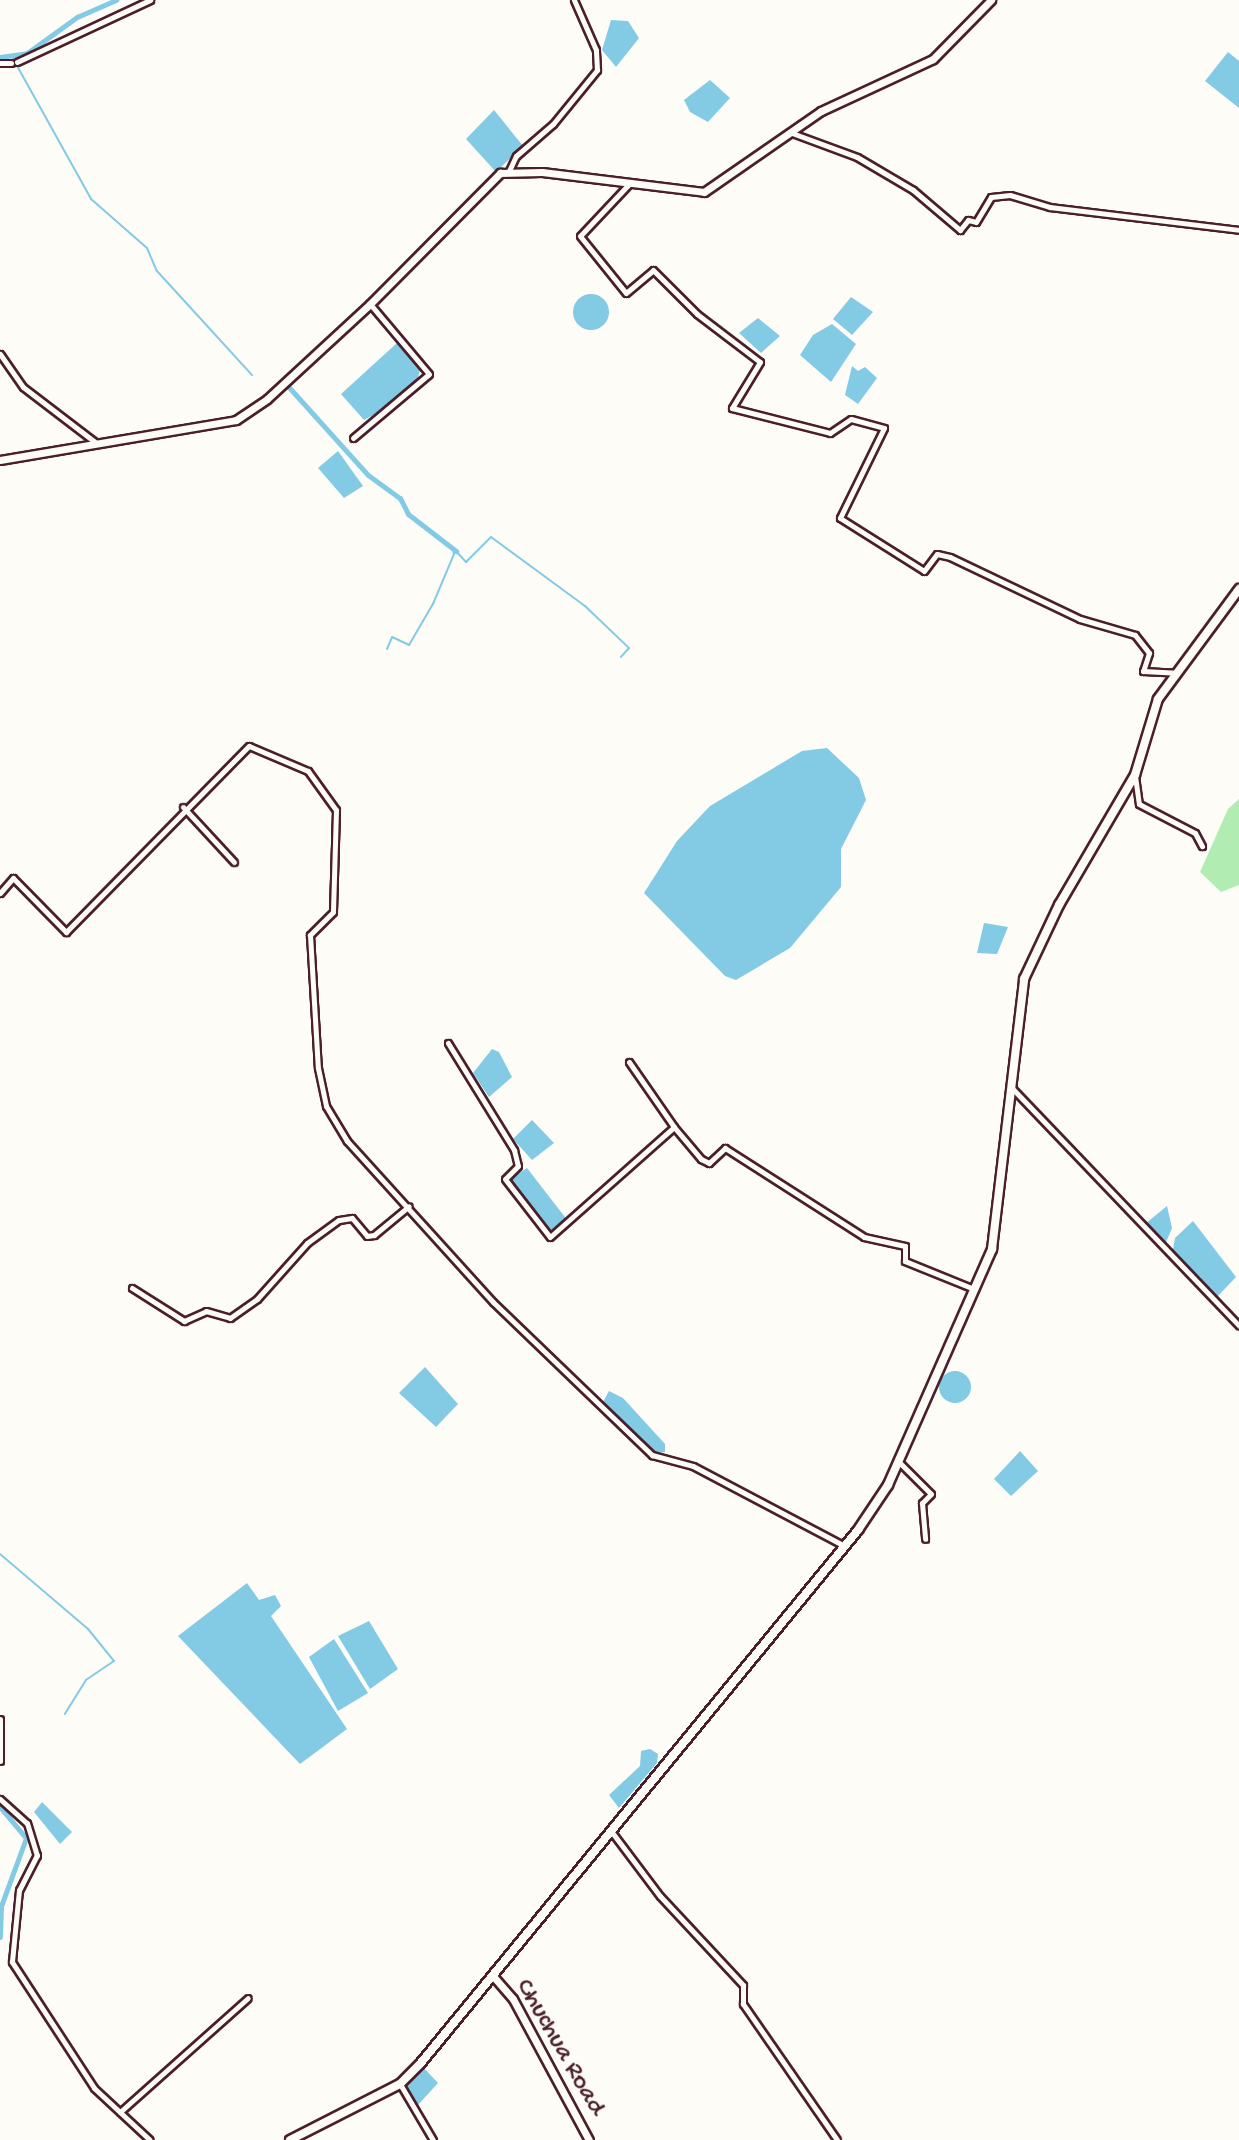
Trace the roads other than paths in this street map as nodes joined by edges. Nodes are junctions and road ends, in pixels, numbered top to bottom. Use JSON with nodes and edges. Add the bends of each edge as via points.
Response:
{"nodes":[{"id":1,"x":150,"y":0,"type":"edge"},
{"id":2,"x":574,"y":0,"type":"edge"},
{"id":3,"x":991,"y":0,"type":"edge"},
{"id":4,"x":0,"y":63,"type":"edge"},
{"id":5,"x":792,"y":133,"type":"junction"},
{"id":6,"x":508,"y":173,"type":"junction"},
{"id":7,"x":629,"y":184,"type":"junction"},
{"id":8,"x":1239,"y":230,"type":"edge"},
{"id":9,"x":370,"y":304,"type":"junction"},
{"id":10,"x":0,"y":354,"type":"edge"},
{"id":11,"x":353,"y":438,"type":"dead end"},
{"id":12,"x":95,"y":442,"type":"junction"},
{"id":13,"x":0,"y":460,"type":"edge"},
{"id":14,"x":1239,"y":589,"type":"edge"},
{"id":15,"x":1177,"y":673,"type":"junction"},
{"id":16,"x":1135,"y":775,"type":"junction"},
{"id":17,"x":183,"y":807,"type":"junction"},
{"id":18,"x":1202,"y":846,"type":"dead end"},
{"id":19,"x":234,"y":862,"type":"dead end"},
{"id":20,"x":0,"y":893,"type":"edge"},
{"id":21,"x":448,"y":1043,"type":"dead end"},
{"id":22,"x":629,"y":1062,"type":"dead end"},
{"id":23,"x":1010,"y":1086,"type":"junction"},
{"id":24,"x":674,"y":1127,"type":"junction"},
{"id":25,"x":409,"y":1206,"type":"junction"},
{"id":26,"x":132,"y":1288,"type":"dead end"},
{"id":27,"x":975,"y":1289,"type":"junction"},
{"id":28,"x":1239,"y":1326,"type":"edge"},
{"id":29,"x":899,"y":1462,"type":"junction"},
{"id":30,"x":925,"y":1539,"type":"dead end"},
{"id":31,"x":845,"y":1546,"type":"junction"},
{"id":32,"x":0,"y":1719,"type":"edge"},
{"id":33,"x":0,"y":1761,"type":"edge"},
{"id":34,"x":0,"y":1799,"type":"edge"},
{"id":35,"x":611,"y":1831,"type":"junction"},
{"id":36,"x":493,"y":1976,"type":"junction"},
{"id":37,"x":248,"y":1998,"type":"dead end"},
{"id":38,"x":400,"y":2084,"type":"junction"},
{"id":39,"x":120,"y":2112,"type":"junction"},
{"id":40,"x":150,"y":2140,"type":"edge"},
{"id":41,"x":290,"y":2140,"type":"edge"},
{"id":42,"x":433,"y":2140,"type":"edge"},
{"id":43,"x":589,"y":2140,"type":"edge"},
{"id":44,"x":837,"y":2140,"type":"edge"}],
"edges":[{"from":1,"to":4,"type":"street","via":[[14,62]]},
{"from":2,"to":6,"type":"street","via":[[596,50],[597,70],[553,124],[516,156]]},
{"from":3,"to":5,"type":"street","via":[[933,59],[852,94]]},
{"from":5,"to":7,"type":"street","via":[[704,192]]},
{"from":5,"to":8,"type":"street","via":[[857,157],[913,190],[960,230],[968,220],[976,222],[991,197],[1010,195],[1050,207]]},
{"from":6,"to":7,"type":"street"},
{"from":6,"to":9,"type":"street","via":[[500,173]]},
{"from":7,"to":15,"type":"street","via":[[580,236],[626,293],[653,270],[697,314],[760,362],[744,380],[732,408],[830,433],[851,419],[884,428],[840,518],[924,571],[937,554],[950,557],[1080,619],[1135,635],[1149,653],[1143,671]]},
{"from":9,"to":11,"type":"street","via":[[429,374]]},
{"from":9,"to":12,"type":"street","via":[[267,399],[236,420]]},
{"from":10,"to":12,"type":"street","via":[[23,387]]},
{"from":12,"to":13,"type":"street"},
{"from":14,"to":15,"type":"main road"},
{"from":15,"to":16,"type":"main road","via":[[1158,699]]},
{"from":16,"to":18,"type":"street","via":[[1139,804],[1198,830]]},
{"from":16,"to":23,"type":"main road","via":[[1059,905],[1024,979]]},
{"from":17,"to":19,"type":"street"},
{"from":17,"to":20,"type":"street","via":[[66,932],[13,878]]},
{"from":17,"to":25,"type":"street","via":[[249,746],[308,771],[336,810],[333,912],[310,935],[318,1068],[326,1106],[347,1141]]},
{"from":21,"to":24,"type":"street","via":[[514,1150],[518,1166],[505,1179],[550,1237]]},
{"from":22,"to":24,"type":"street"},
{"from":23,"to":27,"type":"main road","via":[[992,1249]]},
{"from":23,"to":28,"type":"street"},
{"from":24,"to":27,"type":"street","via":[[701,1159],[709,1163],[725,1148],[864,1237],[905,1246],[905,1261]]},
{"from":25,"to":26,"type":"street","via":[[374,1235],[367,1236],[352,1218],[339,1220],[307,1243],[257,1299],[230,1318],[206,1311],[184,1321]]},
{"from":25,"to":31,"type":"street","via":[[493,1302],[652,1455],[693,1466]]},
{"from":27,"to":29,"type":"main road"},
{"from":29,"to":30,"type":"street","via":[[931,1494],[922,1503]]},
{"from":29,"to":31,"type":"main road"},
{"from":31,"to":35,"type":"main road"},
{"from":32,"to":33,"type":"street"},
{"from":34,"to":39,"type":"street","via":[[27,1823],[37,1855],[19,1890],[12,1962],[94,2088]]},
{"from":35,"to":36,"type":"main road"},
{"from":35,"to":44,"type":"street","via":[[660,1896],[743,1985],[743,2004]]},
{"from":36,"to":38,"type":"main road"},
{"from":36,"to":43,"type":"street","name":"Chuchua Road","via":[[513,1999]]},
{"from":37,"to":39,"type":"street"},
{"from":38,"to":41,"type":"main road"},
{"from":38,"to":42,"type":"street"},
{"from":39,"to":40,"type":"street"}]}
